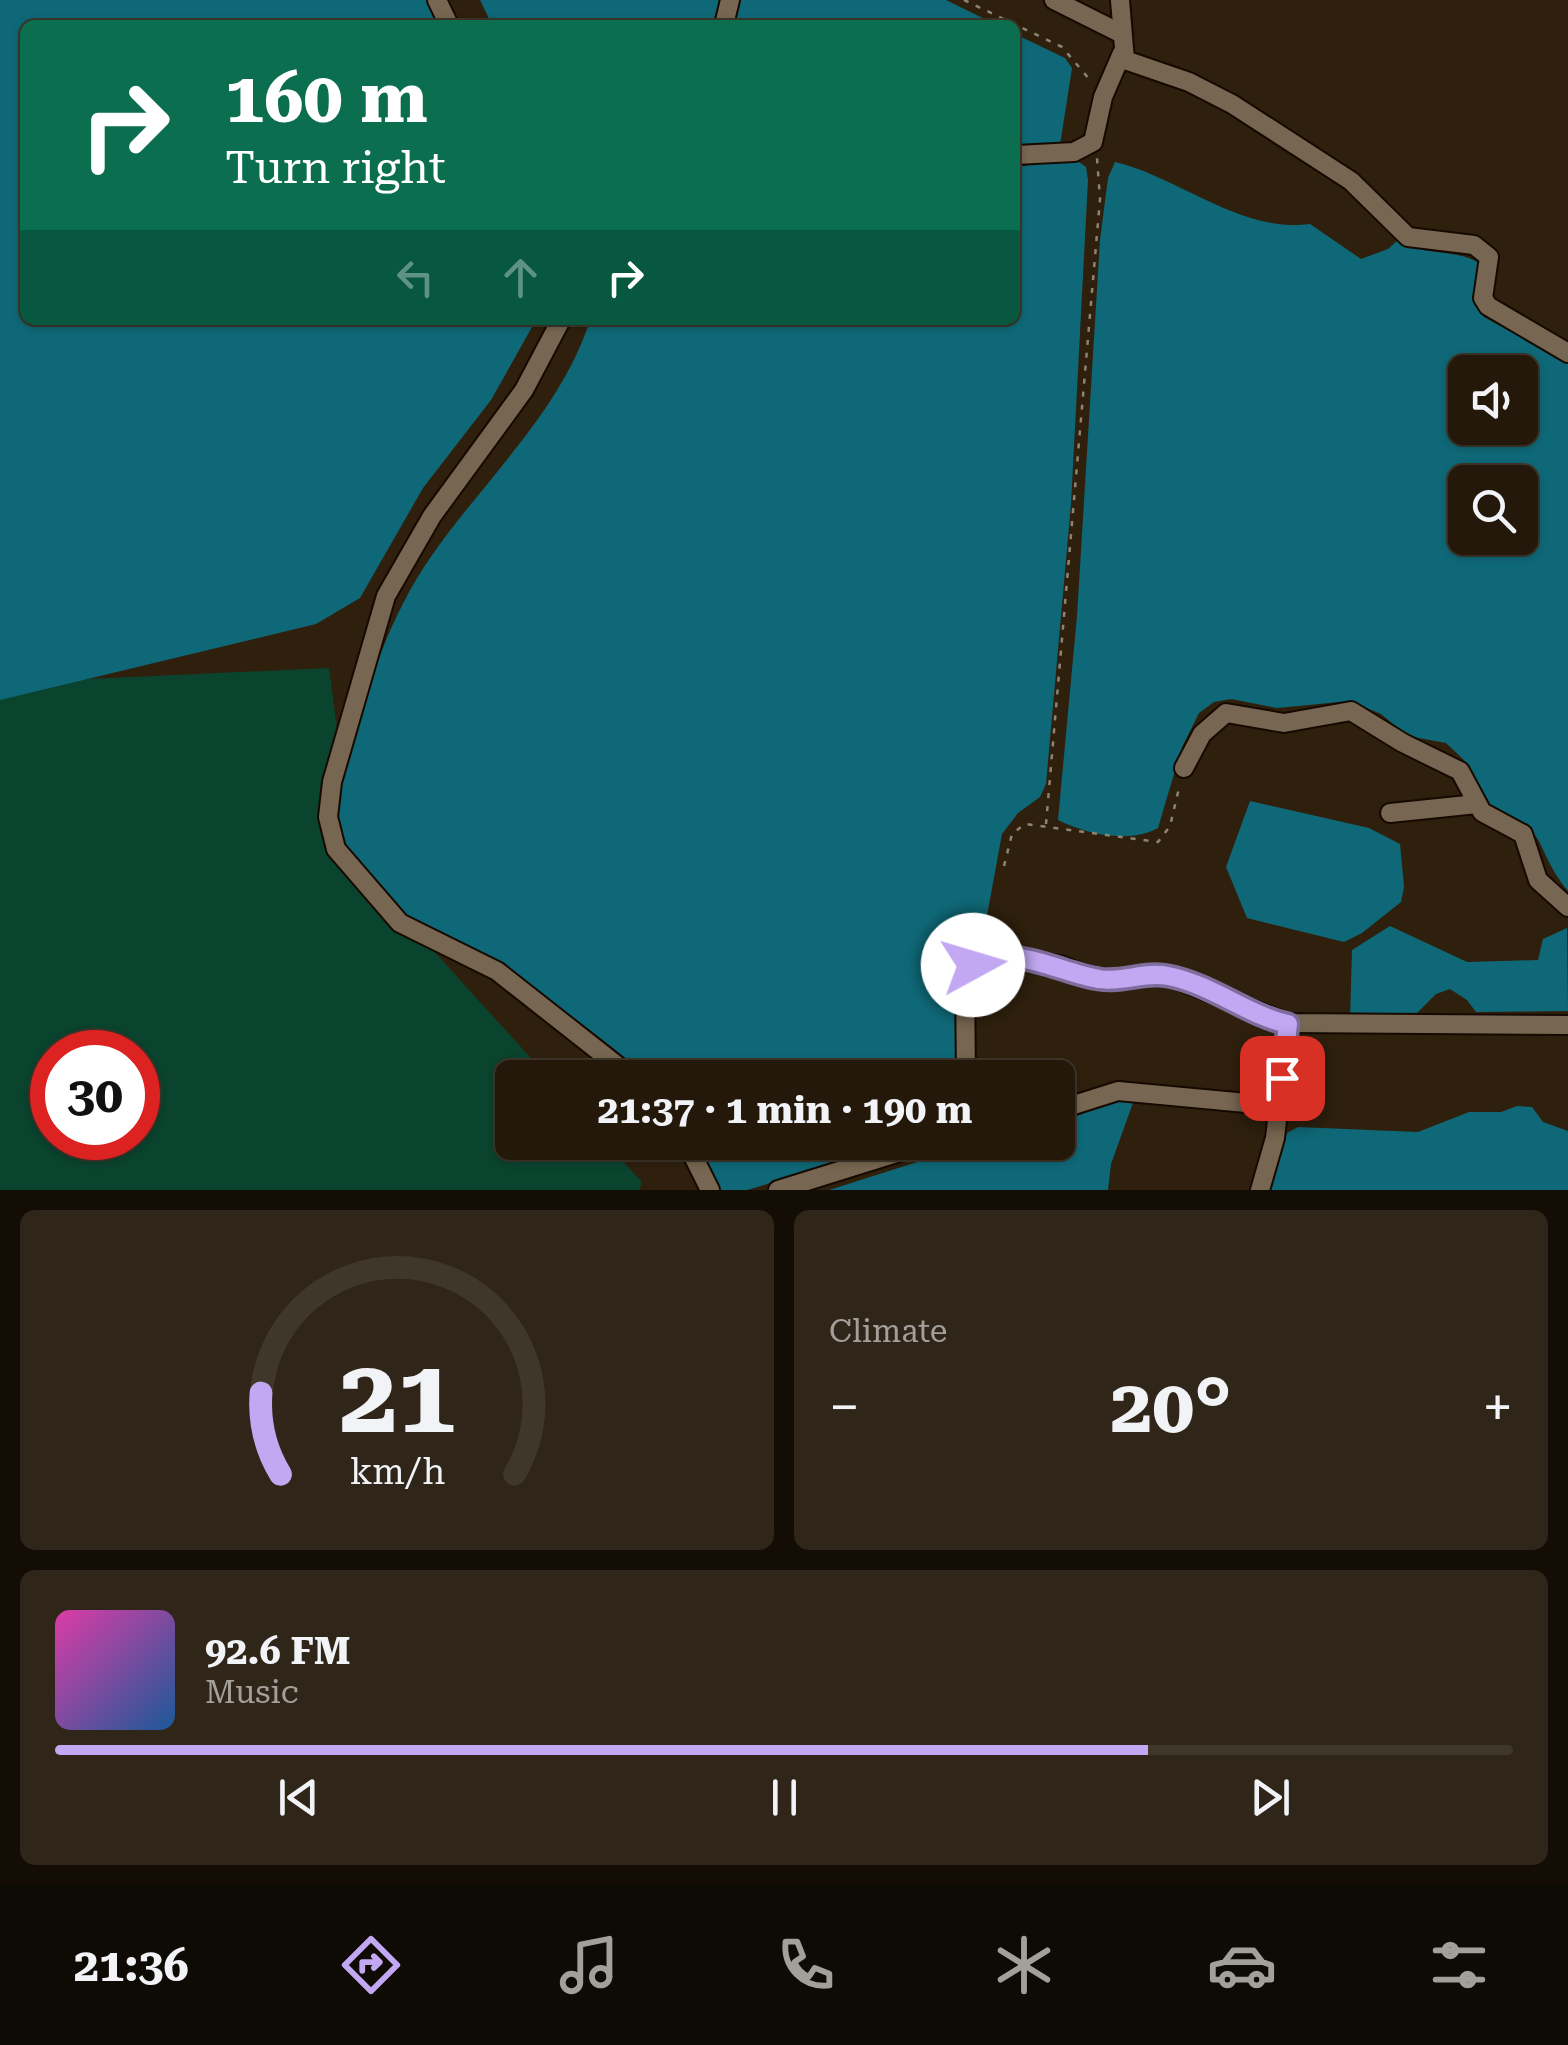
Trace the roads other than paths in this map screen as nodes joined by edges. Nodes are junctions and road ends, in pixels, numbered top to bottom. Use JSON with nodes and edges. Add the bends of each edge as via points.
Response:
{"nodes":[{"id":1,"x":1054,"y":0,"type":"edge"},
{"id":2,"x":1120,"y":0,"type":"edge"},
{"id":3,"x":1122,"y":44,"type":"junction"},
{"id":4,"x":1020,"y":156,"type":"edge"},
{"id":5,"x":558,"y":325,"type":"edge"},
{"id":6,"x":1568,"y":353,"type":"edge"},
{"id":7,"x":1184,"y":768,"type":"road end"},
{"id":8,"x":1477,"y":804,"type":"junction"},
{"id":9,"x":1390,"y":813,"type":"dead end"},
{"id":10,"x":1568,"y":908,"type":"edge"},
{"id":11,"x":1288,"y":1024,"type":"junction"},
{"id":12,"x":1568,"y":1025,"type":"edge"},
{"id":13,"x":610,"y":1060,"type":"edge"},
{"id":14,"x":966,"y":1060,"type":"edge"},
{"id":15,"x":1075,"y":1104,"type":"edge"},
{"id":16,"x":1280,"y":1106,"type":"junction"},
{"id":17,"x":695,"y":1160,"type":"edge"},
{"id":18,"x":874,"y":1160,"type":"edge"},
{"id":19,"x":710,"y":1190,"type":"edge"},
{"id":20,"x":778,"y":1190,"type":"edge"},
{"id":21,"x":1260,"y":1190,"type":"edge"}],
"edges":[{"from":1,"to":3,"type":"street"},
{"from":2,"to":3,"type":"street"},
{"from":3,"to":4,"type":"street","via":[[1093,142],[1074,152]]},
{"from":3,"to":6,"type":"street","via":[[1131,64],[1173,75],[1232,104],[1351,181],[1408,237],[1485,251],[1488,306]]},
{"from":5,"to":13,"type":"street","via":[[524,390],[432,516],[386,596],[332,782],[328,817],[336,849],[400,924],[496,971]]},
{"from":7,"to":8,"type":"street","via":[[1202,734],[1226,713],[1284,723],[1352,711],[1460,770]]},
{"from":8,"to":9,"type":"street"},
{"from":8,"to":10,"type":"street","via":[[1524,834],[1538,880]]},
{"from":11,"to":12,"type":"street"},
{"from":11,"to":14,"type":"street","via":[[1168,976],[1098,979],[1045,962],[985,958],[965,979]]},
{"from":11,"to":16,"type":"street"},
{"from":15,"to":16,"type":"street","via":[[1118,1090]]},
{"from":16,"to":21,"type":"street"},
{"from":17,"to":19,"type":"street"},
{"from":18,"to":20,"type":"street"}]}
